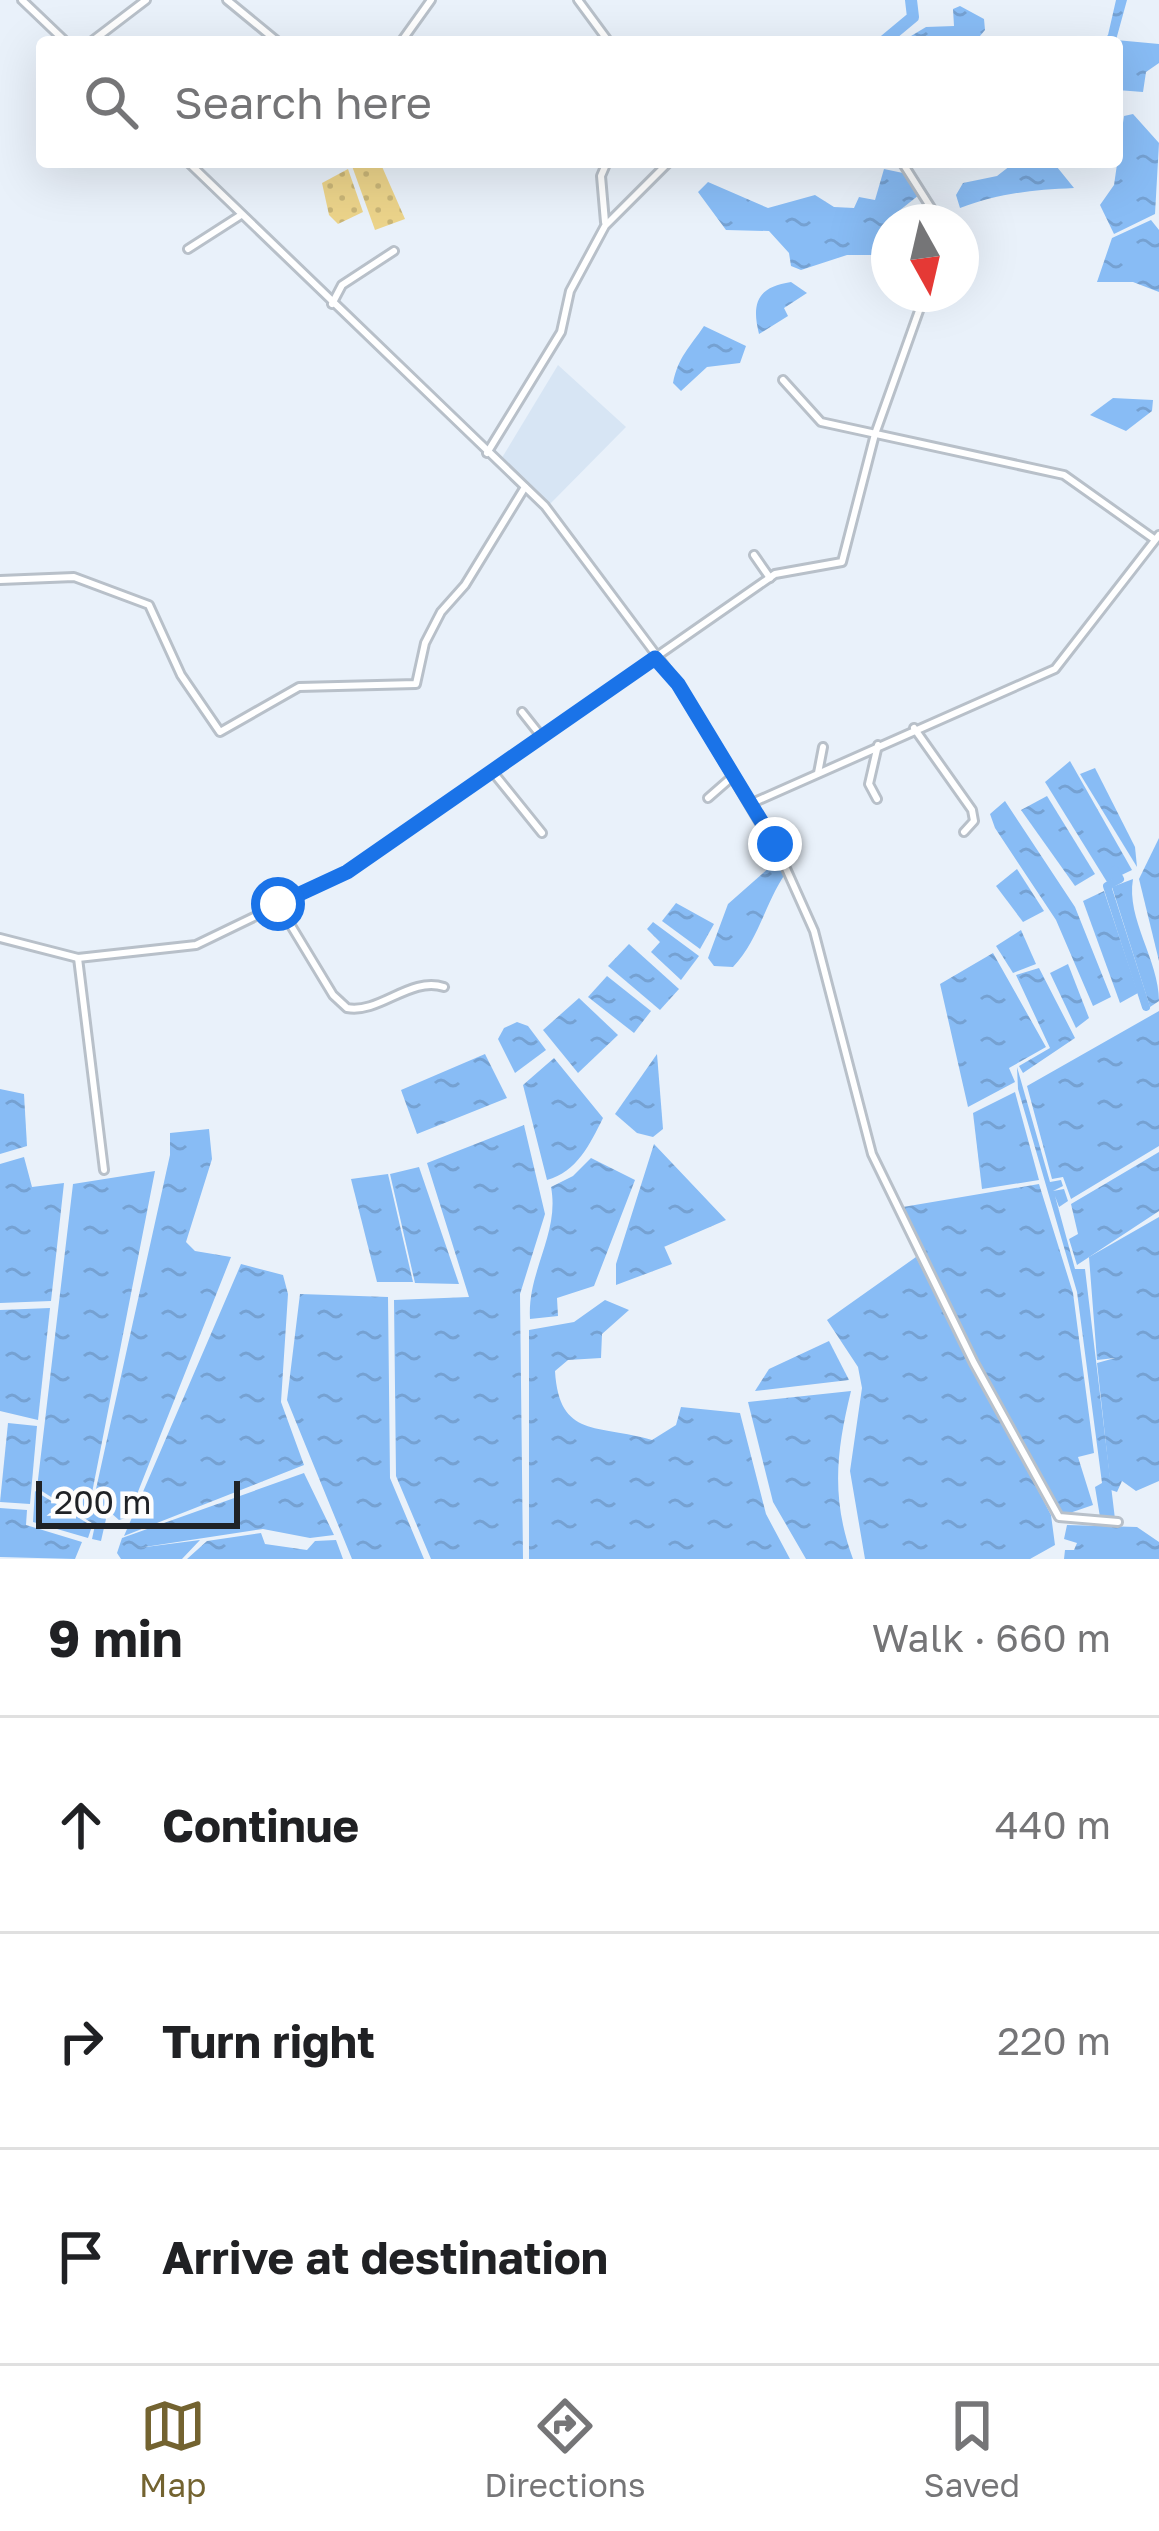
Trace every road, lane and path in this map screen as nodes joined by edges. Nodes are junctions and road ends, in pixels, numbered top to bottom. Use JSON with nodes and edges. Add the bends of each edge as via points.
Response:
{"nodes":[{"id":1,"x":22,"y":0,"type":"edge"},
{"id":2,"x":146,"y":0,"type":"edge"},
{"id":3,"x":227,"y":0,"type":"edge"},
{"id":4,"x":431,"y":0,"type":"edge"},
{"id":5,"x":578,"y":0,"type":"edge"},
{"id":6,"x":59,"y":36,"type":"edge"},
{"id":7,"x":99,"y":36,"type":"edge"},
{"id":8,"x":271,"y":36,"type":"edge"},
{"id":9,"x":404,"y":36,"type":"edge"},
{"id":10,"x":605,"y":36,"type":"edge"},
{"id":11,"x":194,"y":168,"type":"edge"},
{"id":12,"x":604,"y":168,"type":"edge"},
{"id":13,"x":662,"y":168,"type":"edge"},
{"id":14,"x":906,"y":168,"type":"edge"},
{"id":15,"x":929,"y":204,"type":"edge"},
{"id":16,"x":241,"y":214,"type":"junction"},
{"id":17,"x":605,"y":226,"type":"junction"},
{"id":18,"x":188,"y":249,"type":"dead end"},
{"id":19,"x":394,"y":251,"type":"dead end"},
{"id":20,"x":332,"y":304,"type":"junction"},
{"id":21,"x":919,"y":312,"type":"edge"},
{"id":22,"x":783,"y":380,"type":"dead end"},
{"id":23,"x":875,"y":434,"type":"junction"},
{"id":24,"x":487,"y":453,"type":"junction"},
{"id":25,"x":525,"y":487,"type":"junction"},
{"id":26,"x":1156,"y":537,"type":"edge"},
{"id":27,"x":754,"y":555,"type":"dead end"},
{"id":28,"x":770,"y":578,"type":"junction"},
{"id":29,"x":0,"y":580,"type":"edge"},
{"id":30,"x":655,"y":658,"type":"junction"},
{"id":31,"x":522,"y":712,"type":"dead end"},
{"id":32,"x":914,"y":728,"type":"junction"},
{"id":33,"x":542,"y":736,"type":"junction"},
{"id":34,"x":878,"y":745,"type":"junction"},
{"id":35,"x":823,"y":748,"type":"dead end"},
{"id":36,"x":492,"y":771,"type":"junction"},
{"id":37,"x":818,"y":773,"type":"junction"},
{"id":38,"x":732,"y":777,"type":"junction"},
{"id":39,"x":708,"y":798,"type":"dead end"},
{"id":40,"x":877,"y":799,"type":"dead end"},
{"id":41,"x":750,"y":804,"type":"junction"},
{"id":42,"x":964,"y":832,"type":"dead end"},
{"id":43,"x":542,"y":833,"type":"dead end"},
{"id":44,"x":278,"y":904,"type":"junction"},
{"id":45,"x":0,"y":938,"type":"edge"},
{"id":46,"x":78,"y":958,"type":"junction"},
{"id":47,"x":444,"y":987,"type":"dead end"},
{"id":48,"x":104,"y":1170,"type":"dead end"},
{"id":49,"x":1118,"y":1522,"type":"dead end"}],
"edges":[{"from":1,"to":6,"type":"street"},
{"from":2,"to":7,"type":"street"},
{"from":3,"to":8,"type":"street"},
{"from":4,"to":9,"type":"street"},
{"from":5,"to":10,"type":"street"},
{"from":11,"to":16,"type":"street"},
{"from":12,"to":17,"type":"street"},
{"from":13,"to":17,"type":"street"},
{"from":14,"to":15,"type":"street"},
{"from":16,"to":18,"type":"street"},
{"from":16,"to":20,"type":"street"},
{"from":17,"to":24,"type":"street","via":[[570,291],[561,332]]},
{"from":19,"to":20,"type":"street","via":[[342,285]]},
{"from":20,"to":24,"type":"street"},
{"from":21,"to":23,"type":"street"},
{"from":22,"to":23,"type":"street","via":[[820,422]]},
{"from":23,"to":26,"type":"street","via":[[1064,475]]},
{"from":23,"to":28,"type":"street","via":[[842,562]]},
{"from":24,"to":25,"type":"street"},
{"from":25,"to":29,"type":"street","via":[[441,612],[414,685],[299,687],[220,732],[181,675],[149,605],[74,577]]},
{"from":25,"to":30,"type":"street"},
{"from":26,"to":32,"type":"street","via":[[1055,669]]},
{"from":27,"to":28,"type":"street"},
{"from":28,"to":30,"type":"street"},
{"from":30,"to":33,"type":"street"},
{"from":30,"to":38,"type":"street"},
{"from":31,"to":33,"type":"street"},
{"from":32,"to":34,"type":"street"},
{"from":32,"to":42,"type":"street","via":[[972,810]]},
{"from":33,"to":36,"type":"street"},
{"from":34,"to":37,"type":"street"},
{"from":34,"to":40,"type":"street","via":[[869,784]]},
{"from":35,"to":37,"type":"street"},
{"from":36,"to":43,"type":"street"},
{"from":36,"to":44,"type":"street","via":[[347,872]]},
{"from":37,"to":41,"type":"street"},
{"from":38,"to":39,"type":"street"},
{"from":38,"to":41,"type":"street"},
{"from":41,"to":49,"type":"street","via":[[814,931],[872,1154],[966,1347],[1056,1514]]},
{"from":44,"to":46,"type":"street","via":[[196,945]]},
{"from":44,"to":47,"type":"street","via":[[346,1008],[424,984]]},
{"from":45,"to":46,"type":"street"},
{"from":46,"to":48,"type":"street"}]}
